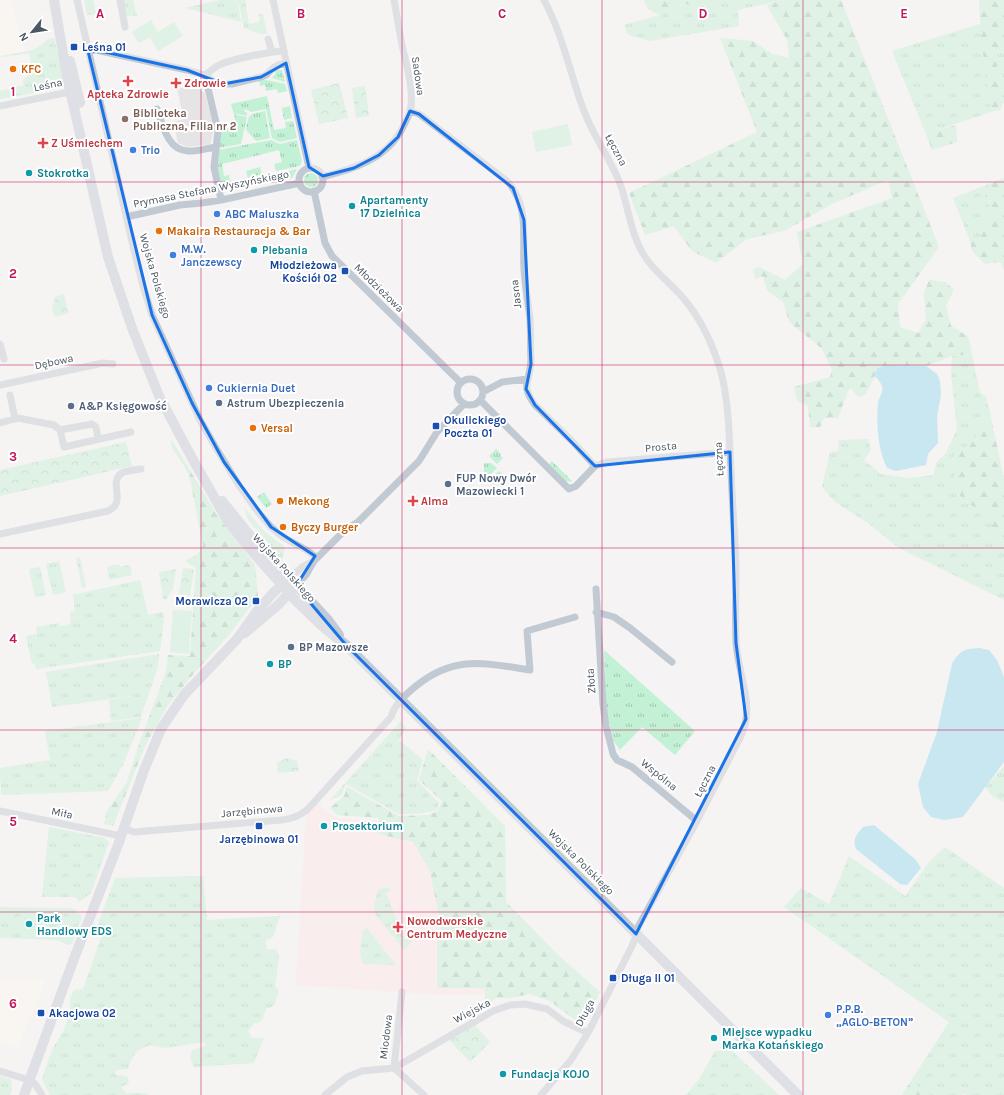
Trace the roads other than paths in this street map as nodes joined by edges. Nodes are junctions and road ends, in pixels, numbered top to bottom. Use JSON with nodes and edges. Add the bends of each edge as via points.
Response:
{"nodes":[{"id":1,"x":54,"y":0,"type":"edge"},
{"id":2,"x":77,"y":0,"type":"edge"},
{"id":3,"x":120,"y":0,"type":"edge"},
{"id":4,"x":273,"y":0,"type":"edge"},
{"id":5,"x":394,"y":0,"type":"edge"},
{"id":6,"x":544,"y":0,"type":"edge"},
{"id":7,"x":125,"y":27,"type":"dead end"},
{"id":8,"x":268,"y":39,"type":"dead end"},
{"id":9,"x":88,"y":51,"type":"junction"},
{"id":10,"x":284,"y":51,"type":"junction"},
{"id":11,"x":272,"y":52,"type":"junction"},
{"id":12,"x":286,"y":63,"type":"junction"},
{"id":13,"x":205,"y":75,"type":"junction"},
{"id":14,"x":74,"y":91,"type":"junction"},
{"id":15,"x":0,"y":106,"type":"edge"},
{"id":16,"x":157,"y":109,"type":"dead end"},
{"id":17,"x":410,"y":111,"type":"junction"},
{"id":18,"x":216,"y":147,"type":"junction"},
{"id":19,"x":309,"y":168,"type":"junction"},
{"id":20,"x":322,"y":176,"type":"junction"},
{"id":21,"x":300,"y":183,"type":"junction"},
{"id":22,"x":314,"y":191,"type":"junction"},
{"id":23,"x":221,"y":200,"type":"junction"},
{"id":24,"x":126,"y":217,"type":"junction"},
{"id":25,"x":0,"y":344,"type":"edge"},
{"id":26,"x":4,"y":359,"type":"dead end"},
{"id":27,"x":113,"y":364,"type":"dead end"},
{"id":28,"x":528,"y":379,"type":"junction"},
{"id":29,"x":460,"y":382,"type":"junction"},
{"id":30,"x":0,"y":385,"type":"edge"},
{"id":31,"x":483,"y":392,"type":"junction"},
{"id":32,"x":10,"y":395,"type":"dead end"},
{"id":33,"x":480,"y":400,"type":"junction"},
{"id":34,"x":464,"y":404,"type":"junction"},
{"id":35,"x":15,"y":419,"type":"junction"},
{"id":36,"x":0,"y":422,"type":"edge"},
{"id":37,"x":60,"y":430,"type":"junction"},
{"id":38,"x":131,"y":432,"type":"dead end"},
{"id":39,"x":98,"y":439,"type":"junction"},
{"id":40,"x":730,"y":452,"type":"junction"},
{"id":41,"x":595,"y":466,"type":"junction"},
{"id":42,"x":141,"y":469,"type":"dead end"},
{"id":43,"x":0,"y":534,"type":"edge"},
{"id":44,"x":315,"y":559,"type":"junction"},
{"id":45,"x":289,"y":586,"type":"junction"},
{"id":46,"x":596,"y":589,"type":"dead end"},
{"id":47,"x":596,"y":612,"type":"junction"},
{"id":48,"x":576,"y":617,"type":"dead end"},
{"id":49,"x":672,"y":662,"type":"dead end"},
{"id":50,"x":401,"y":700,"type":"junction"},
{"id":51,"x":610,"y":747,"type":"joint"},
{"id":52,"x":0,"y":811,"type":"edge"},
{"id":53,"x":697,"y":821,"type":"junction"},
{"id":54,"x":122,"y":832,"type":"junction"},
{"id":55,"x":636,"y":934,"type":"junction"},
{"id":56,"x":402,"y":992,"type":"dead end"},
{"id":57,"x":588,"y":1033,"type":"junction"},
{"id":58,"x":394,"y":1068,"type":"junction"},
{"id":59,"x":0,"y":1071,"type":"edge"},
{"id":60,"x":29,"y":1080,"type":"junction"},
{"id":61,"x":24,"y":1095,"type":"edge"},
{"id":62,"x":42,"y":1095,"type":"edge"},
{"id":63,"x":325,"y":1095,"type":"edge"},
{"id":64,"x":424,"y":1095,"type":"edge"},
{"id":65,"x":541,"y":1095,"type":"edge"},
{"id":66,"x":798,"y":1095,"type":"edge"}],
"edges":[{"from":1,"to":14,"type":"main road","name":"Wojska Polskiego"},
{"from":2,"to":9,"type":"street","name":"Wojska Polskiego"},
{"from":3,"to":7,"type":"street"},
{"from":4,"to":10,"type":"street"},
{"from":5,"to":17,"type":"street","name":"Sadowa","via":[[410,81]]},
{"from":6,"to":40,"type":"street","name":"Łęczna","via":[[554,20],[585,114],[619,181],[639,246],[652,267],[684,299],[695,314],[715,352],[726,397]]},
{"from":8,"to":11,"type":"street"},
{"from":9,"to":13,"type":"street","via":[[96,50]]},
{"from":9,"to":24,"type":"street","name":"Wojska Polskiego"},
{"from":10,"to":11,"type":"street"},
{"from":10,"to":12,"type":"street"},
{"from":11,"to":13,"type":"street","via":[[228,62]]},
{"from":12,"to":13,"type":"street","via":[[273,68],[266,75],[232,84],[214,82]]},
{"from":12,"to":19,"type":"street"},
{"from":13,"to":18,"type":"street","via":[[218,131]]},
{"from":14,"to":15,"type":"street","name":"Leśna"},
{"from":14,"to":45,"type":"main road","name":"Wojska Polskiego","via":[[108,257],[159,396],[227,520],[249,548]]},
{"from":16,"to":18,"type":"street","via":[[169,140],[181,150],[189,152]]},
{"from":17,"to":20,"type":"street","name":"Sadowa","via":[[398,137],[379,156],[354,168]]},
{"from":17,"to":28,"type":"street","name":"Jasna","via":[[419,114],[507,181],[518,197],[524,220],[524,268],[530,322],[531,364]]},
{"from":18,"to":23,"type":"street","via":[[214,168]]},
{"from":19,"to":20,"type":"street","via":[[316,169]]},
{"from":19,"to":21,"type":"street","via":[[302,171]]},
{"from":20,"to":22,"type":"street","via":[[320,187]]},
{"from":21,"to":22,"type":"street","via":[[306,190]]},
{"from":21,"to":23,"type":"street","name":"Prymasa Stefana Wyszyńskiego"},
{"from":22,"to":29,"type":"street","name":"Młodzieżowa","via":[[325,243],[332,256]]},
{"from":23,"to":24,"type":"street","name":"Prymasa Stefana Wyszyńskiego","via":[[180,205]]},
{"from":24,"to":44,"type":"street","name":"Wojska Polskiego","via":[[152,315],[184,388],[216,448],[240,487],[267,523],[283,537],[308,551]]},
{"from":25,"to":26,"type":"street"},
{"from":27,"to":30,"type":"street","name":"Dębowa","via":[[103,363]]},
{"from":28,"to":31,"type":"street","via":[[502,382]]},
{"from":28,"to":41,"type":"street","name":"Jasna","via":[[526,389],[530,399]]},
{"from":29,"to":31,"type":"street","via":[[466,379],[478,381]]},
{"from":29,"to":34,"type":"street","via":[[457,396]]},
{"from":31,"to":33,"type":"street"},
{"from":32,"to":35,"type":"street"},
{"from":33,"to":34,"type":"street","via":[[475,404]]},
{"from":33,"to":41,"type":"street","via":[[569,489],[576,486]]},
{"from":34,"to":44,"type":"street","via":[[437,432],[419,461],[358,522],[345,530]]},
{"from":35,"to":36,"type":"street"},
{"from":35,"to":37,"type":"street","via":[[54,425]]},
{"from":37,"to":39,"type":"street","via":[[92,424],[96,427]]},
{"from":37,"to":39,"type":"street","via":[[64,447]]},
{"from":38,"to":39,"type":"street"},
{"from":40,"to":41,"type":"street","name":"Prosta","via":[[607,462]]},
{"from":40,"to":53,"type":"street","name":"Łęczna","via":[[736,565],[736,643],[747,706],[746,719],[742,734]]},
{"from":42,"to":43,"type":"street","via":[[124,472],[118,476],[118,501],[114,508],[108,511]]},
{"from":44,"to":45,"type":"street","via":[[302,567]]},
{"from":45,"to":50,"type":"main road","name":"Wojska Polskiego","via":[[322,626],[346,645]]},
{"from":45,"to":54,"type":"main road","via":[[258,610],[237,639],[184,695],[161,729]]},
{"from":46,"to":47,"type":"street","name":"Złota"},
{"from":47,"to":49,"type":"street","via":[[614,617]]},
{"from":47,"to":51,"type":"street","name":"Złota","via":[[603,704]]},
{"from":48,"to":50,"type":"street","name":"Jarzębinowa","via":[[527,631],[530,670],[480,663],[453,666],[429,676]]},
{"from":50,"to":54,"type":"street","name":"Jarzębinowa","via":[[394,707],[390,717],[300,815],[282,820]]},
{"from":50,"to":55,"type":"main road","name":"Wojska Polskiego"},
{"from":51,"to":53,"type":"street","name":"Wspólna","via":[[617,760],[632,767]]},
{"from":52,"to":54,"type":"street","name":"Miła"},
{"from":53,"to":55,"type":"street","name":"Łęczna"},
{"from":54,"to":60,"type":"main road"},
{"from":55,"to":57,"type":"street","name":"Długa"},
{"from":55,"to":66,"type":"main road","name":"Wojska Polskiego"},
{"from":56,"to":58,"type":"street","name":"Miodowa"},
{"from":57,"to":58,"type":"street","name":"Wiejska","via":[[563,1021],[547,1009],[525,1004],[510,1005],[492,1011]]},
{"from":57,"to":65,"type":"street","name":"Długa","via":[[571,1060]]},
{"from":58,"to":63,"type":"street","via":[[362,1071],[347,1077]]},
{"from":58,"to":64,"type":"street","name":"Miodowa"},
{"from":59,"to":60,"type":"street"},
{"from":60,"to":61,"type":"main road"},
{"from":60,"to":62,"type":"street"}]}
